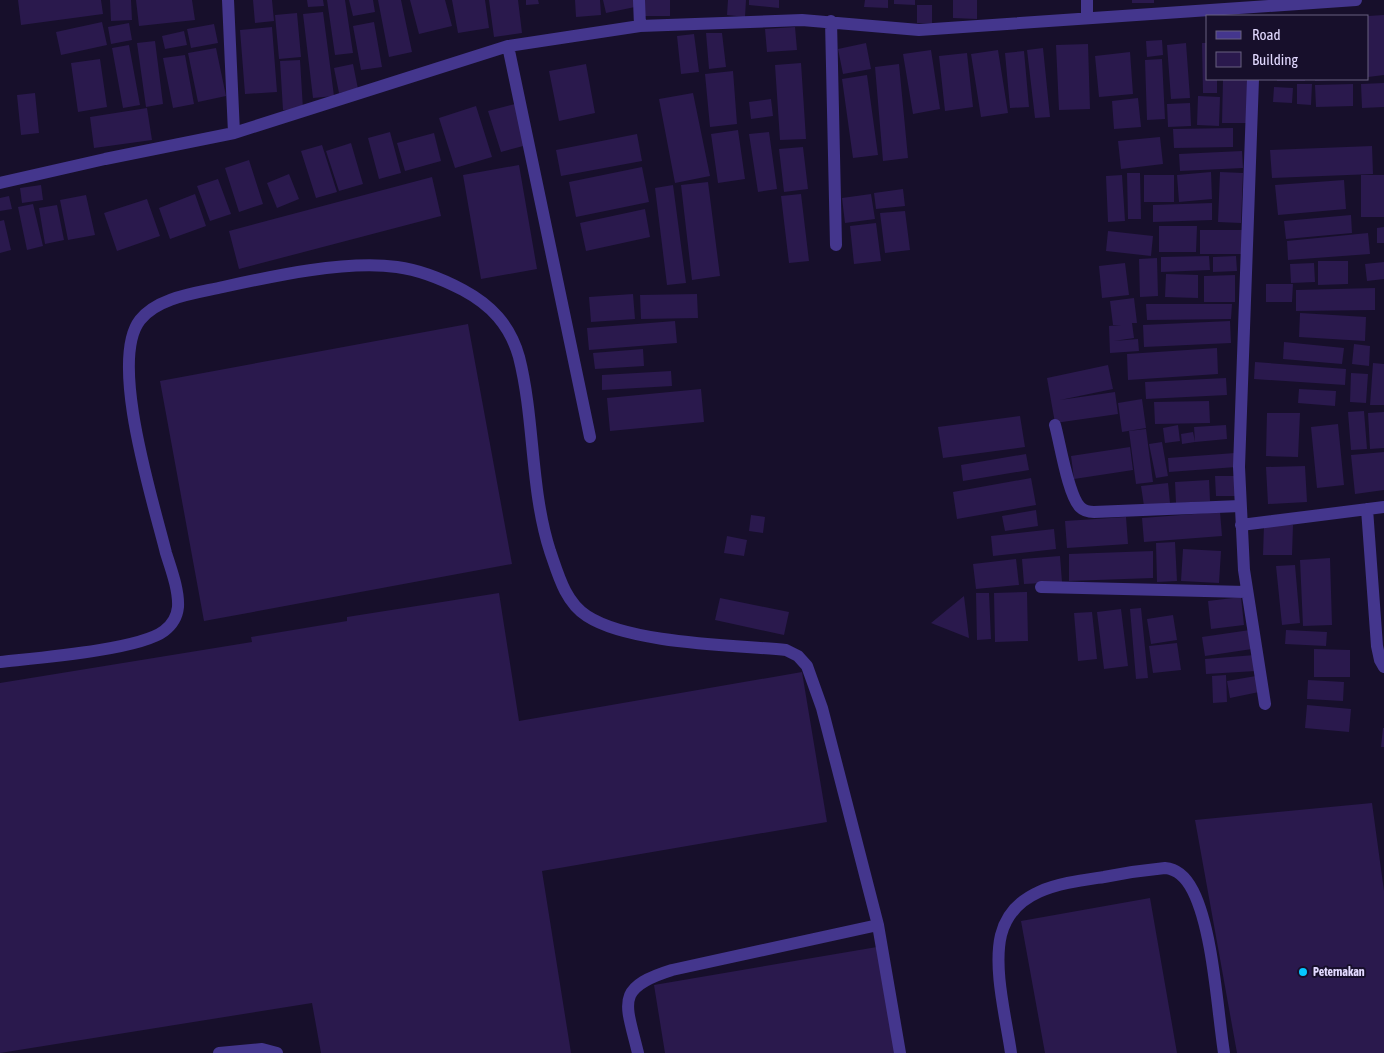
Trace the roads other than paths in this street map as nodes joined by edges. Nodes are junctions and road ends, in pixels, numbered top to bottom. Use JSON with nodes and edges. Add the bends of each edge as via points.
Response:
{"nodes":[{"id":1,"x":228,"y":0,"type":"edge"},
{"id":2,"x":639,"y":0,"type":"edge"},
{"id":3,"x":1087,"y":0,"type":"edge"},
{"id":4,"x":1356,"y":0,"type":"edge"},
{"id":5,"x":1255,"y":11,"type":"edge"},
{"id":6,"x":1087,"y":18,"type":"junction"},
{"id":7,"x":831,"y":21,"type":"junction"},
{"id":8,"x":640,"y":26,"type":"junction"},
{"id":9,"x":508,"y":46,"type":"junction"},
{"id":10,"x":1253,"y":80,"type":"edge"},
{"id":11,"x":234,"y":133,"type":"junction"},
{"id":12,"x":0,"y":182,"type":"edge"},
{"id":13,"x":836,"y":245,"type":"dead end"},
{"id":14,"x":1055,"y":425,"type":"dead end"},
{"id":15,"x":590,"y":437,"type":"dead end"},
{"id":16,"x":1240,"y":506,"type":"junction"},
{"id":17,"x":1384,"y":507,"type":"edge"},
{"id":18,"x":1367,"y":508,"type":"junction"},
{"id":19,"x":1241,"y":525,"type":"junction"},
{"id":20,"x":1041,"y":587,"type":"dead end"},
{"id":21,"x":1246,"y":592,"type":"junction"},
{"id":22,"x":0,"y":662,"type":"edge"},
{"id":23,"x":1384,"y":668,"type":"edge"},
{"id":24,"x":1265,"y":704,"type":"dead end"},
{"id":25,"x":878,"y":925,"type":"junction"},
{"id":26,"x":219,"y":1053,"type":"edge"},
{"id":27,"x":278,"y":1053,"type":"edge"},
{"id":28,"x":638,"y":1053,"type":"edge"},
{"id":29,"x":900,"y":1053,"type":"edge"},
{"id":30,"x":1010,"y":1053,"type":"edge"},
{"id":31,"x":1224,"y":1053,"type":"edge"}],
"edges":[{"from":1,"to":11,"type":"street"},
{"from":2,"to":8,"type":"street"},
{"from":3,"to":6,"type":"street"},
{"from":4,"to":5,"type":"street"},
{"from":5,"to":6,"type":"street"},
{"from":6,"to":7,"type":"street","via":[[919,30]]},
{"from":7,"to":8,"type":"street"},
{"from":7,"to":13,"type":"street"},
{"from":8,"to":9,"type":"street"},
{"from":9,"to":11,"type":"street"},
{"from":9,"to":15,"type":"street"},
{"from":10,"to":16,"type":"street","via":[[1240,414]]},
{"from":11,"to":12,"type":"street"},
{"from":14,"to":16,"type":"street","via":[[1073,493],[1084,510]]},
{"from":16,"to":19,"type":"street"},
{"from":17,"to":18,"type":"street"},
{"from":18,"to":19,"type":"street"},
{"from":18,"to":23,"type":"street","via":[[1377,646]]},
{"from":19,"to":21,"type":"street"},
{"from":20,"to":21,"type":"street"},
{"from":21,"to":24,"type":"street"},
{"from":22,"to":25,"type":"street","via":[[140,642],[165,631],[176,615],[178,600],[174,580],[132,406],[131,344],[137,326],[146,315],[184,296],[305,272],[364,266],[394,267],[442,279],[480,299],[511,335],[523,376],[548,542],[564,588],[578,609],[588,617],[619,630],[652,637],[786,650],[807,666],[822,708]]},
{"from":25,"to":28,"type":"street","via":[[672,970],[647,979],[627,1000]]},
{"from":25,"to":29,"type":"street"},
{"from":26,"to":27,"type":"street","via":[[262,1049]]},
{"from":30,"to":31,"type":"street","via":[[999,953],[1005,922],[1013,910],[1029,896],[1046,888],[1165,868],[1172,868],[1183,876],[1199,908],[1210,955]]}]}
